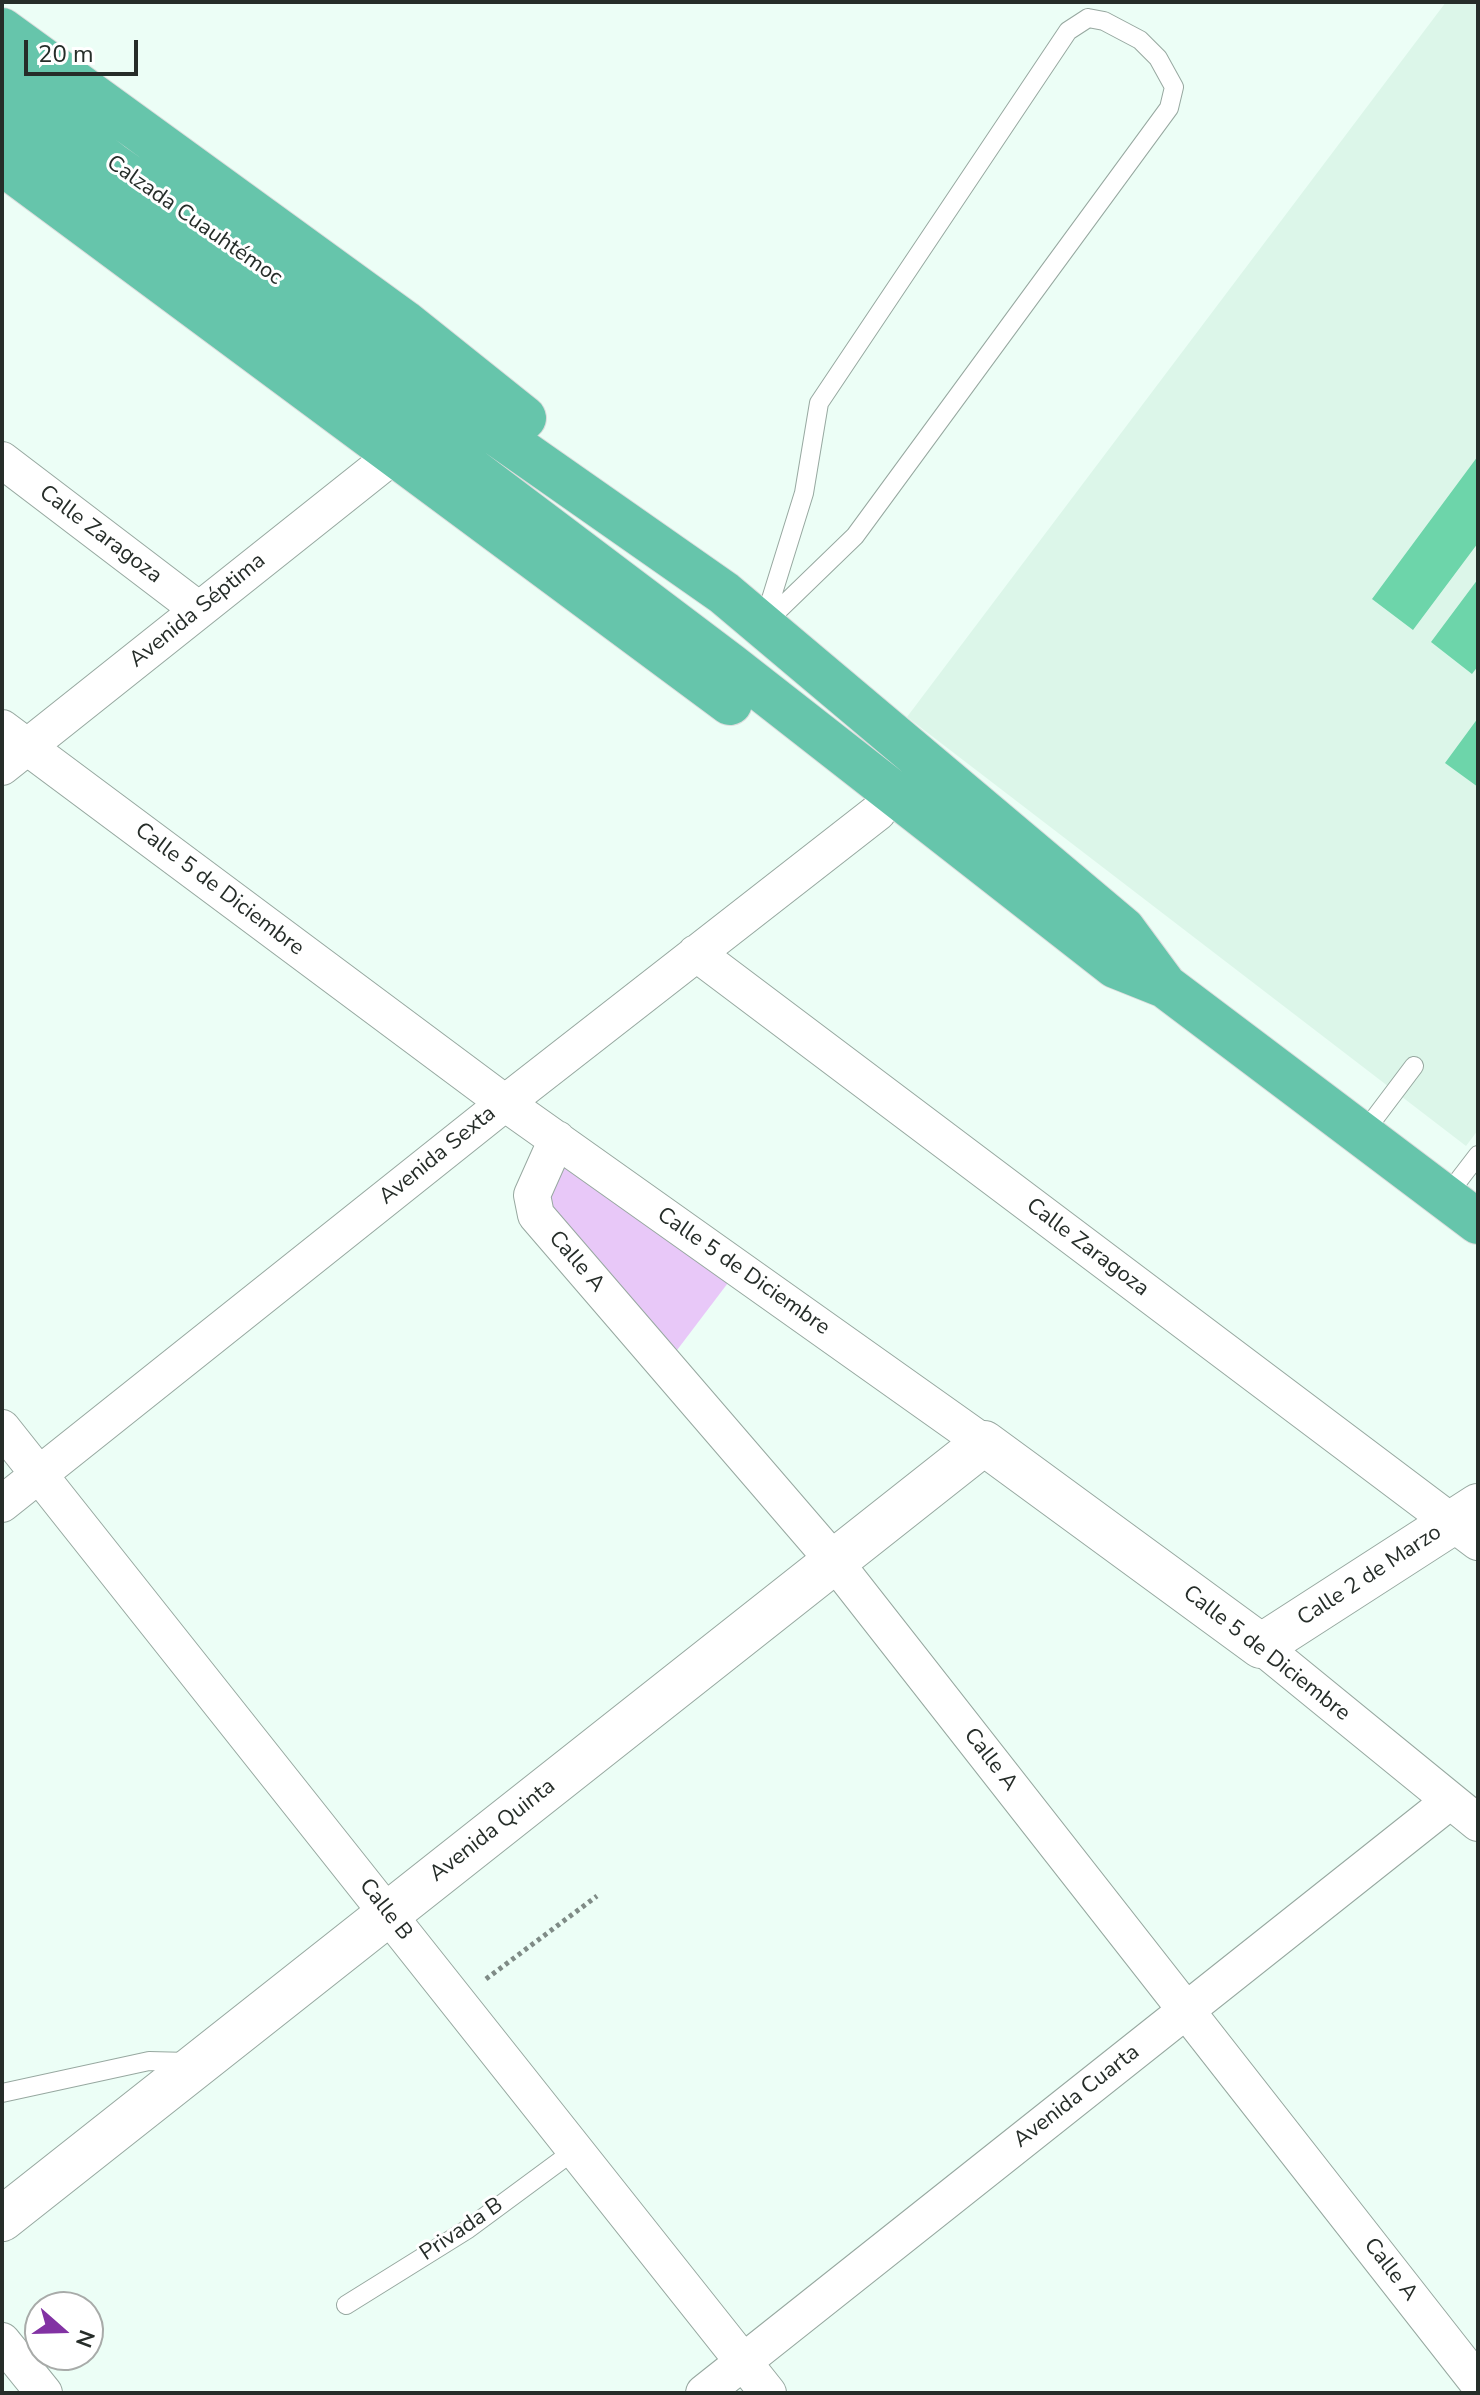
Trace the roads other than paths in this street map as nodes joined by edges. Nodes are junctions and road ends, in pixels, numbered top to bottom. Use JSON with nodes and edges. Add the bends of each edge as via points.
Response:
{"nodes":[{"id":1,"x":2,"y":30,"type":"edge"},
{"id":2,"x":2,"y":80,"type":"edge"},
{"id":3,"x":2,"y":121,"type":"edge"},
{"id":4,"x":2,"y":163,"type":"edge"},
{"id":5,"x":380,"y":375,"type":"junction"},
{"id":6,"x":394,"y":455,"type":"junction"},
{"id":7,"x":2,"y":460,"type":"edge"},
{"id":8,"x":613,"y":577,"type":"junction"},
{"id":9,"x":724,"y":593,"type":"junction"},
{"id":10,"x":199,"y":610,"type":"junction"},
{"id":11,"x":763,"y":625,"type":"junction"},
{"id":12,"x":10,"y":748,"type":"edge"},
{"id":13,"x":878,"y":812,"type":"junction"},
{"id":14,"x":696,"y":953,"type":"junction"},
{"id":15,"x":1115,"y":966,"type":"junction"},
{"id":16,"x":1165,"y":986,"type":"junction"},
{"id":17,"x":1414,"y":1066,"type":"dead end"},
{"id":18,"x":505,"y":1103,"type":"junction"},
{"id":19,"x":1359,"y":1133,"type":"junction"},
{"id":20,"x":557,"y":1139,"type":"junction"},
{"id":21,"x":1478,"y":1155,"type":"edge"},
{"id":22,"x":1462,"y":1210,"type":"edge"},
{"id":23,"x":2,"y":1428,"type":"edge"},
{"id":24,"x":984,"y":1443,"type":"junction"},
{"id":25,"x":40,"y":1474,"type":"junction"},
{"id":26,"x":2,"y":1504,"type":"edge"},
{"id":27,"x":1470,"y":1524,"type":"edge"},
{"id":28,"x":834,"y":1561,"type":"junction"},
{"id":29,"x":1261,"y":1646,"type":"junction"},
{"id":30,"x":1464,"y":1812,"type":"edge"},
{"id":31,"x":388,"y":1914,"type":"junction"},
{"id":32,"x":1186,"y":2011,"type":"junction"},
{"id":33,"x":200,"y":2062,"type":"junction"},
{"id":34,"x":2,"y":2093,"type":"edge"},
{"id":35,"x":575,"y":2150,"type":"junction"},
{"id":36,"x":2,"y":2219,"type":"edge"},
{"id":37,"x":346,"y":2305,"type":"dead end"},
{"id":38,"x":2,"y":2341,"type":"edge"},
{"id":39,"x":743,"y":2362,"type":"junction"},
{"id":40,"x":1478,"y":2383,"type":"edge"},
{"id":41,"x":44,"y":2393,"type":"edge"},
{"id":42,"x":704,"y":2393,"type":"edge"},
{"id":43,"x":768,"y":2393,"type":"edge"}],
"edges":[{"from":1,"to":9,"type":"main road","via":[[404,322],[649,518]]},
{"from":2,"to":5,"type":"main road","name":"Calzada Cuauhtémoc"},
{"from":3,"to":5,"type":"main road","name":"Calzada Cuauhtémoc","via":[[108,203]]},
{"from":4,"to":6,"type":"main road"},
{"from":5,"to":8,"type":"main road"},
{"from":5,"to":9,"type":"main road"},
{"from":6,"to":10,"type":"street","name":"Avenida Séptima"},
{"from":6,"to":13,"type":"main road"},
{"from":7,"to":10,"type":"street","name":"Calle Zaragoza"},
{"from":8,"to":11,"type":"main road","via":[[726,642],[741,642]]},
{"from":8,"to":15,"type":"main road"},
{"from":9,"to":11,"type":"main road"},
{"from":10,"to":12,"type":"street","name":"Avenida Séptima"},
{"from":11,"to":11,"type":"lane","via":[[804,493],[819,403],[1068,31],[1088,18],[1140,40],[1158,58],[1174,87],[1169,108],[855,536]]},
{"from":11,"to":16,"type":"main road","via":[[1123,929]]},
{"from":12,"to":18,"type":"street","name":"Calle 5 de Diciembre"},
{"from":13,"to":14,"type":"street","name":"Avenida Sexta"},
{"from":13,"to":15,"type":"main road","via":[[1063,954]]},
{"from":14,"to":18,"type":"street","name":"Avenida Sexta"},
{"from":14,"to":27,"type":"street","name":"Calle Zaragoza"},
{"from":15,"to":16,"type":"main road"},
{"from":16,"to":19,"type":"main road"},
{"from":17,"to":19,"type":"lane"},
{"from":18,"to":20,"type":"street","name":"Calle 5 de Diciembre"},
{"from":18,"to":25,"type":"street","name":"Avenida Sexta"},
{"from":19,"to":22,"type":"main road"},
{"from":20,"to":24,"type":"street","name":"Calle 5 de Diciembre"},
{"from":20,"to":28,"type":"street","name":"Calle A","via":[[532,1195],[536,1215]]},
{"from":21,"to":22,"type":"lane"},
{"from":23,"to":25,"type":"street","name":"Calle B"},
{"from":24,"to":28,"type":"street","name":"Avenida Quinta"},
{"from":24,"to":29,"type":"street","name":"Calle 5 de Diciembre"},
{"from":25,"to":26,"type":"street","name":"Avenida Sexta"},
{"from":25,"to":31,"type":"street","name":"Calle B"},
{"from":27,"to":29,"type":"street","name":"Calle 2 de Marzo"},
{"from":28,"to":31,"type":"street","name":"Avenida Quinta"},
{"from":28,"to":32,"type":"street","name":"Calle A"},
{"from":29,"to":30,"type":"street","name":"Calle 5 de Diciembre"},
{"from":30,"to":32,"type":"street","name":"Avenida Cuarta"},
{"from":31,"to":33,"type":"street","name":"Avenida Quinta"},
{"from":31,"to":35,"type":"street","name":"Calle B"},
{"from":32,"to":39,"type":"street","name":"Avenida Cuarta"},
{"from":32,"to":40,"type":"street","name":"Calle A"},
{"from":33,"to":34,"type":"lane","via":[[149,2061]]},
{"from":33,"to":36,"type":"street","name":"Avenida Quinta"},
{"from":35,"to":37,"type":"lane","name":"Privada B","via":[[468,2229]]},
{"from":35,"to":39,"type":"street","name":"Calle B"},
{"from":38,"to":41,"type":"street"},
{"from":39,"to":42,"type":"street","name":"Avenida Cuarta"},
{"from":39,"to":43,"type":"street","name":"Calle B"}]}
